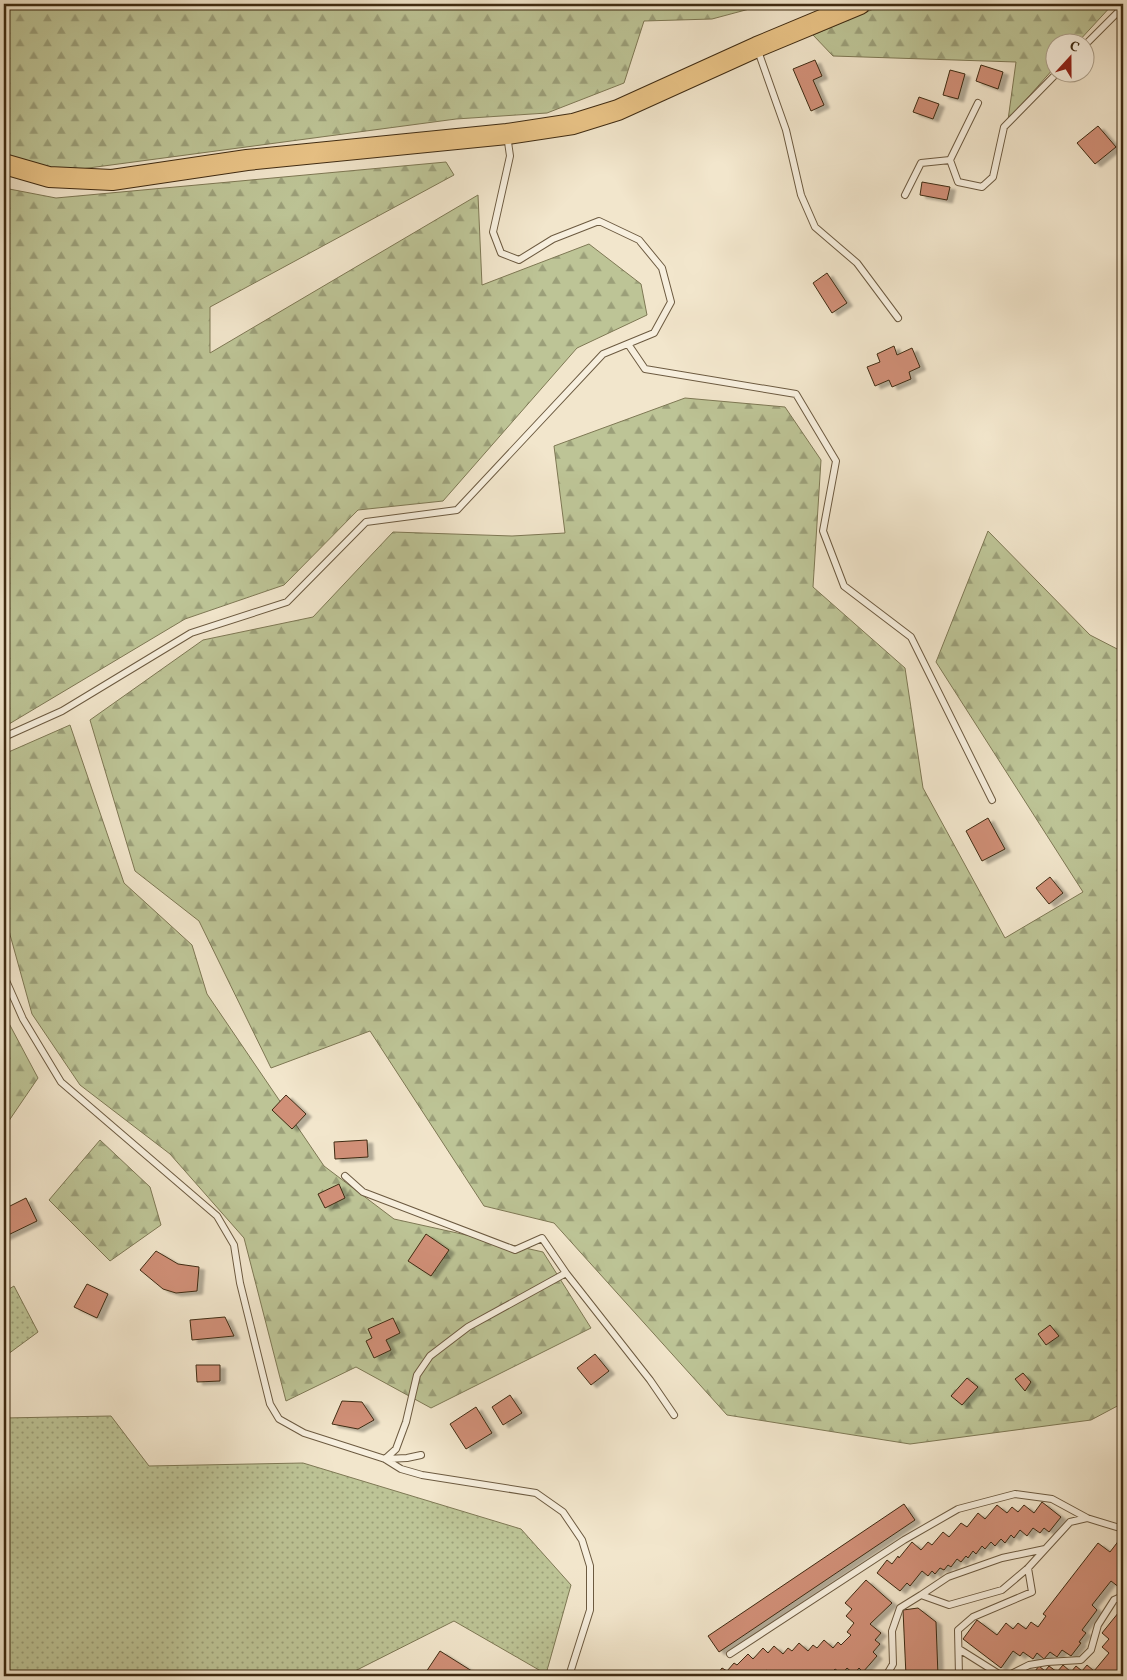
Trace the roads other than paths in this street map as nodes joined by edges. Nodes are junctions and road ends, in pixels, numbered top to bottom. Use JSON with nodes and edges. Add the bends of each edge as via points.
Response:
{"nodes":[{"id":1,"x":860,"y":4,"type":"edge"},
{"id":2,"x":1123,"y":7,"type":"edge"},
{"id":3,"x":1094,"y":36,"type":"edge"},
{"id":4,"x":757,"y":47,"type":"junction"},
{"id":5,"x":1048,"y":82,"type":"edge"},
{"id":6,"x":978,"y":103,"type":"dead end"},
{"id":7,"x":507,"y":134,"type":"junction"},
{"id":8,"x":950,"y":160,"type":"junction"},
{"id":9,"x":4,"y":164,"type":"edge"},
{"id":10,"x":905,"y":195,"type":"dead end"},
{"id":11,"x":898,"y":318,"type":"dead end"},
{"id":12,"x":628,"y":344,"type":"junction"},
{"id":13,"x":4,"y":737,"type":"edge"},
{"id":14,"x":992,"y":800,"type":"dead end"},
{"id":15,"x":4,"y":976,"type":"edge"},
{"id":16,"x":345,"y":1176,"type":"dead end"},
{"id":17,"x":566,"y":1273,"type":"junction"},
{"id":18,"x":674,"y":1415,"type":"dead end"},
{"id":19,"x":420,"y":1454,"type":"dead end"},
{"id":20,"x":385,"y":1459,"type":"junction"},
{"id":21,"x":1087,"y":1518,"type":"junction"},
{"id":22,"x":1123,"y":1529,"type":"edge"},
{"id":23,"x":1045,"y":1549,"type":"junction"},
{"id":24,"x":1028,"y":1568,"type":"junction"},
{"id":25,"x":922,"y":1595,"type":"junction"},
{"id":26,"x":1123,"y":1596,"type":"edge"},
{"id":27,"x":959,"y":1649,"type":"junction"},
{"id":28,"x":730,"y":1654,"type":"dead end"},
{"id":29,"x":569,"y":1676,"type":"edge"},
{"id":30,"x":886,"y":1676,"type":"edge"},
{"id":31,"x":959,"y":1676,"type":"edge"},
{"id":32,"x":1002,"y":1676,"type":"edge"},
{"id":33,"x":1007,"y":1676,"type":"edge"}],
"edges":[{"from":1,"to":4,"type":"main road"},
{"from":2,"to":3,"type":"lane"},
{"from":4,"to":7,"type":"main road","via":[[618,110],[573,124]]},
{"from":4,"to":11,"type":"lane","via":[[786,130],[801,195],[814,227],[857,263]]},
{"from":5,"to":8,"type":"lane","via":[[1004,127],[993,177],[982,187],[958,182]]},
{"from":6,"to":8,"type":"lane"},
{"from":7,"to":9,"type":"main road","via":[[247,160],[112,180],[49,177]]},
{"from":7,"to":12,"type":"lane","via":[[510,156],[493,232],[501,253],[520,260],[553,239],[599,221],[639,240],[662,268],[671,302],[654,334]]},
{"from":8,"to":10,"type":"lane","via":[[921,163]]},
{"from":12,"to":13,"type":"lane","via":[[603,354],[457,510],[366,522],[287,602],[191,633],[62,711]]},
{"from":12,"to":14,"type":"lane","via":[[645,369],[796,394],[836,461],[823,531],[844,586],[911,637]]},
{"from":15,"to":20,"type":"lane","via":[[23,1019],[61,1082],[216,1216],[234,1245],[240,1283],[270,1404],[279,1419],[304,1433]]},
{"from":16,"to":17,"type":"lane","via":[[363,1192],[516,1250],[542,1238]]},
{"from":17,"to":18,"type":"lane"},
{"from":17,"to":20,"type":"lane","via":[[468,1327],[430,1356],[416,1376],[406,1422],[396,1449]]},
{"from":19,"to":20,"type":"lane"},
{"from":20,"to":29,"type":"lane","via":[[422,1476],[536,1493],[563,1512],[582,1540],[590,1566],[590,1610]]},
{"from":21,"to":22,"type":"lane"},
{"from":21,"to":23,"type":"lane","via":[[1070,1522]]},
{"from":21,"to":28,"type":"lane","via":[[1052,1499],[1015,1494],[958,1509],[904,1540]]},
{"from":23,"to":24,"type":"lane"},
{"from":23,"to":25,"type":"lane","via":[[1002,1558],[948,1577]]},
{"from":24,"to":25,"type":"lane","via":[[1002,1590],[949,1605]]},
{"from":24,"to":27,"type":"lane","via":[[1032,1592],[973,1617],[958,1630]]},
{"from":25,"to":30,"type":"lane","via":[[900,1608],[892,1631],[894,1664]]},
{"from":26,"to":33,"type":"lane","via":[[1114,1600],[1098,1625],[1091,1650],[1081,1660],[1029,1665]]},
{"from":27,"to":31,"type":"lane"},
{"from":27,"to":32,"type":"lane"}]}
